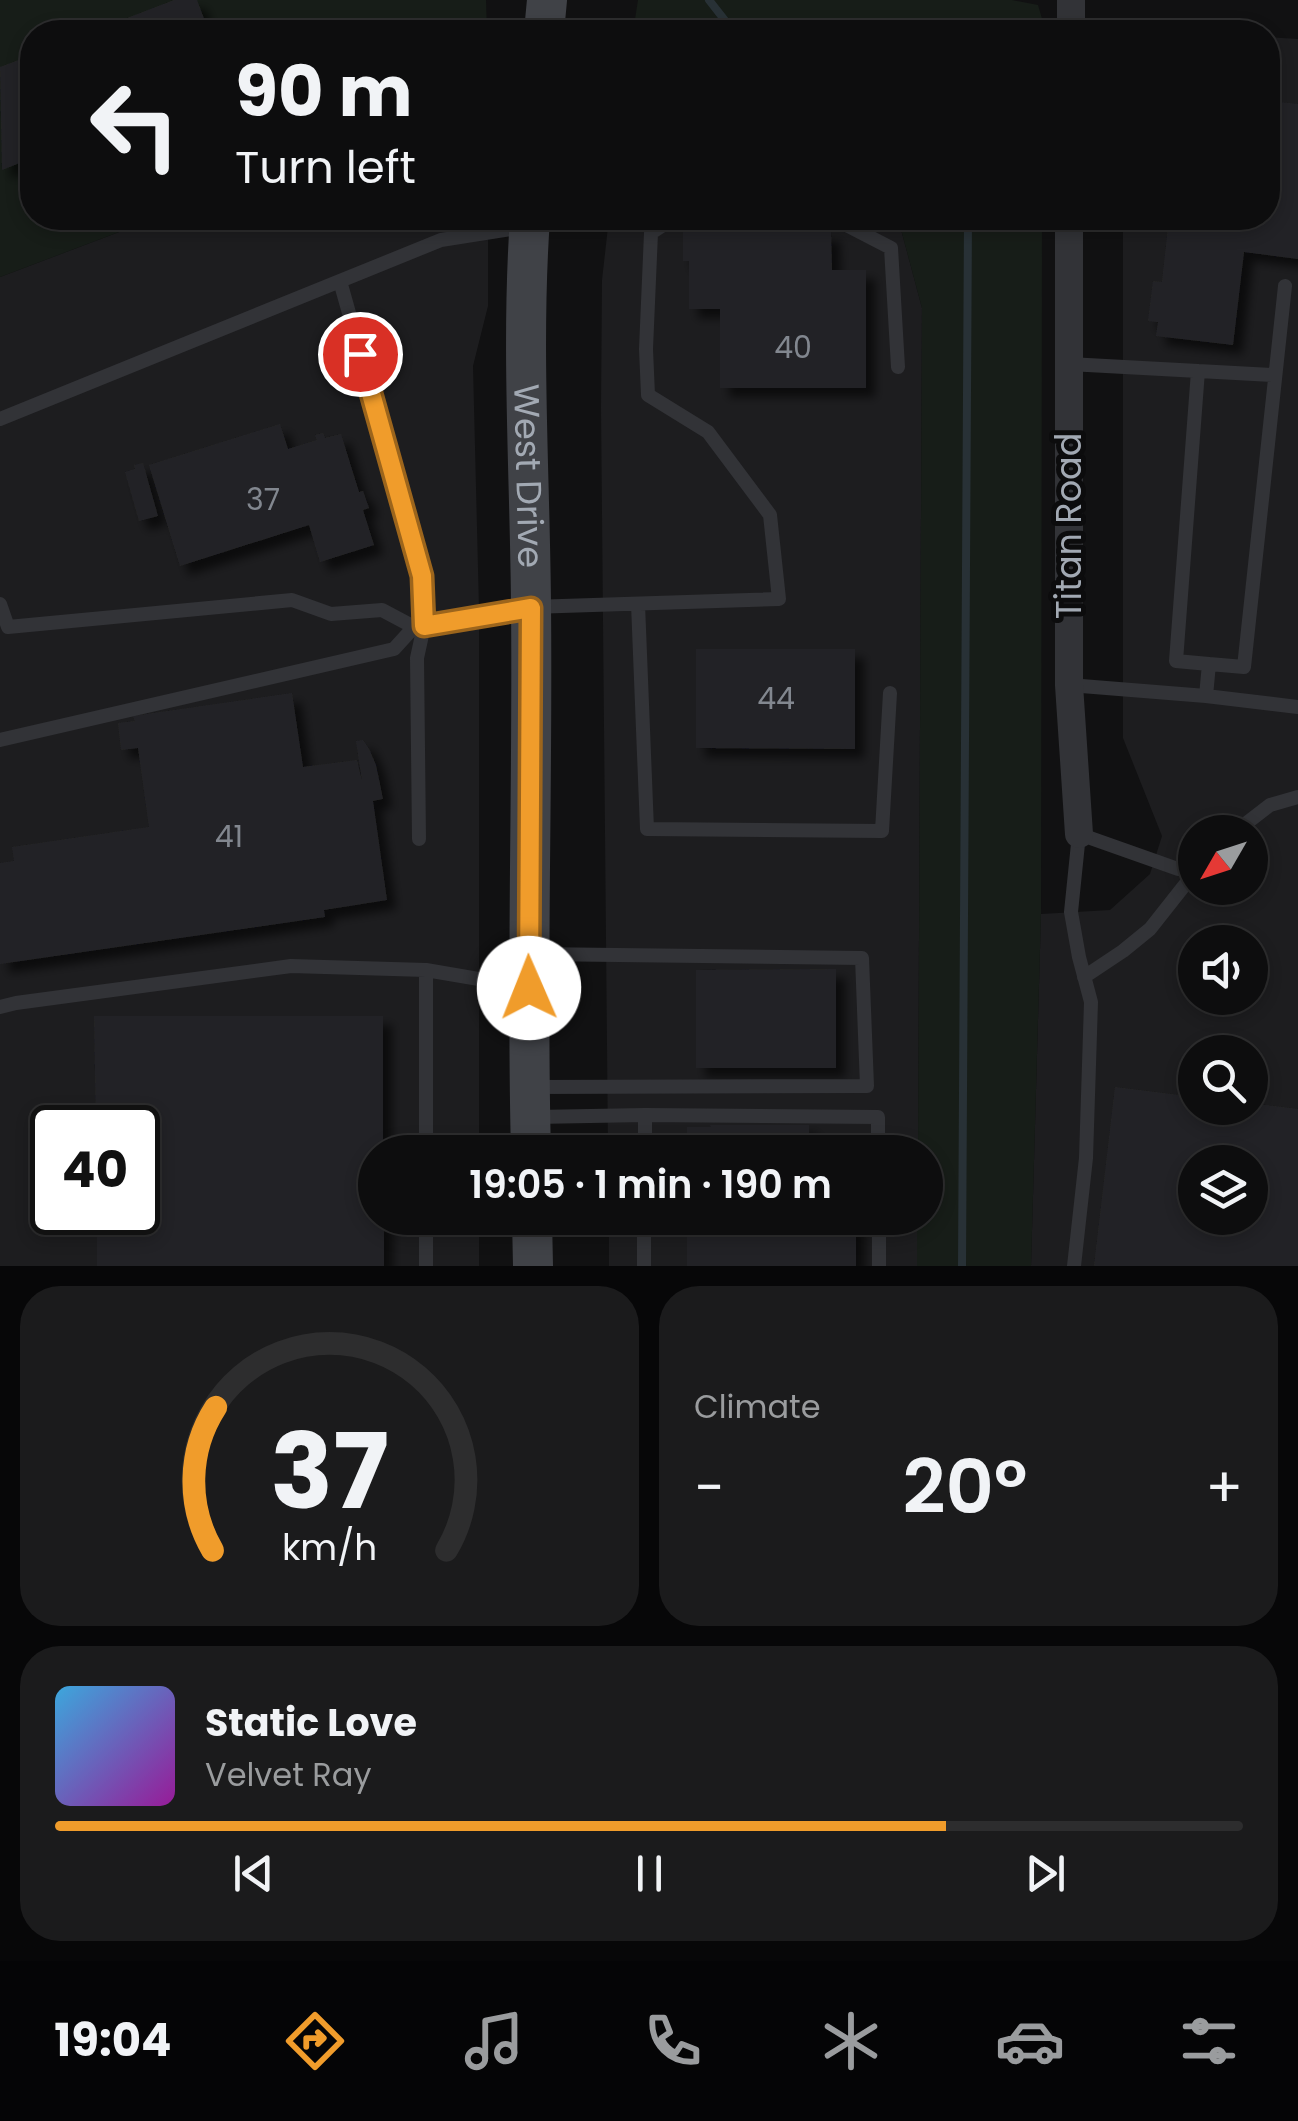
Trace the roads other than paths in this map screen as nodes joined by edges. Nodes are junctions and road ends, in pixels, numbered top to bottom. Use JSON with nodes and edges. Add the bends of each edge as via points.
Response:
{"nodes":[{"id":1,"x":491,"y":230,"type":"edge"},
{"id":2,"x":530,"y":230,"type":"edge"},
{"id":3,"x":656,"y":230,"type":"edge"},
{"id":4,"x":856,"y":230,"type":"edge"},
{"id":5,"x":1070,"y":230,"type":"edge"},
{"id":6,"x":340,"y":281,"type":"junction"},
{"id":7,"x":1285,"y":286,"type":"dead end"},
{"id":8,"x":1069,"y":364,"type":"junction"},
{"id":9,"x":898,"y":367,"type":"dead end"},
{"id":10,"x":1198,"y":371,"type":"junction"},
{"id":11,"x":1274,"y":375,"type":"junction"},
{"id":12,"x":0,"y":419,"type":"edge"},
{"id":13,"x":0,"y":604,"type":"edge"},
{"id":14,"x":638,"y":604,"type":"junction"},
{"id":15,"x":531,"y":608,"type":"junction"},
{"id":16,"x":419,"y":627,"type":"junction"},
{"id":17,"x":1209,"y":664,"type":"junction"},
{"id":18,"x":1069,"y":685,"type":"junction"},
{"id":19,"x":890,"y":692,"type":"dead end"},
{"id":20,"x":1206,"y":696,"type":"junction"},
{"id":21,"x":1298,"y":707,"type":"edge"},
{"id":22,"x":0,"y":740,"type":"edge"},
{"id":23,"x":1298,"y":796,"type":"edge"},
{"id":24,"x":1257,"y":815,"type":"edge"},
{"id":25,"x":1080,"y":834,"type":"junction"},
{"id":26,"x":419,"y":838,"type":"dead end"},
{"id":27,"x":1178,"y":869,"type":"edge"},
{"id":28,"x":1178,"y":893,"type":"edge"},
{"id":29,"x":426,"y":970,"type":"junction"},
{"id":30,"x":528,"y":971,"type":"junction"},
{"id":31,"x":1084,"y":976,"type":"junction"},
{"id":32,"x":0,"y":1007,"type":"edge"},
{"id":33,"x":645,"y":1114,"type":"junction"},
{"id":34,"x":530,"y":1119,"type":"edge"},
{"id":35,"x":426,"y":1135,"type":"edge"},
{"id":36,"x":644,"y":1135,"type":"edge"},
{"id":37,"x":878,"y":1135,"type":"edge"},
{"id":38,"x":426,"y":1235,"type":"edge"},
{"id":39,"x":533,"y":1235,"type":"edge"},
{"id":40,"x":644,"y":1235,"type":"edge"},
{"id":41,"x":879,"y":1235,"type":"edge"},
{"id":42,"x":426,"y":1266,"type":"edge"},
{"id":43,"x":534,"y":1266,"type":"edge"},
{"id":44,"x":644,"y":1266,"type":"edge"},
{"id":45,"x":879,"y":1266,"type":"edge"},
{"id":46,"x":1074,"y":1266,"type":"edge"}],
"edges":[{"from":1,"to":6,"type":"lane","via":[[442,240]]},
{"from":2,"to":15,"type":"street","name":"West Drive"},
{"from":3,"to":14,"type":"lane","via":[[648,395],[708,432],[770,516],[780,598]]},
{"from":4,"to":9,"type":"lane","via":[[891,248]]},
{"from":5,"to":8,"type":"street","name":"Titan Road"},
{"from":6,"to":12,"type":"lane"},
{"from":6,"to":16,"type":"lane","via":[[422,576]]},
{"from":7,"to":11,"type":"lane"},
{"from":8,"to":10,"type":"lane"},
{"from":8,"to":18,"type":"street","name":"Titan Road"},
{"from":10,"to":11,"type":"lane"},
{"from":10,"to":17,"type":"lane","via":[[1176,660]]},
{"from":11,"to":17,"type":"lane","via":[[1244,667]]},
{"from":13,"to":16,"type":"lane","via":[[8,627],[292,600],[330,614],[382,610]]},
{"from":14,"to":15,"type":"lane"},
{"from":14,"to":19,"type":"lane","via":[[647,829],[882,831]]},
{"from":15,"to":16,"type":"lane"},
{"from":15,"to":30,"type":"street","name":"West Drive"},
{"from":16,"to":22,"type":"lane","via":[[394,648]]},
{"from":16,"to":26,"type":"lane"},
{"from":17,"to":20,"type":"lane"},
{"from":18,"to":20,"type":"lane"},
{"from":18,"to":25,"type":"street","name":"Titan Road"},
{"from":20,"to":21,"type":"lane"},
{"from":23,"to":24,"type":"lane"},
{"from":25,"to":27,"type":"lane"},
{"from":25,"to":31,"type":"lane","via":[[1072,912]]},
{"from":28,"to":31,"type":"lane","via":[[1150,929]]},
{"from":29,"to":30,"type":"lane"},
{"from":29,"to":32,"type":"lane","via":[[290,966]]},
{"from":29,"to":35,"type":"lane"},
{"from":30,"to":34,"type":"street","name":"West Drive"},
{"from":30,"to":34,"type":"lane","via":[[862,958],[867,1086]]},
{"from":31,"to":46,"type":"lane","via":[[1091,1002],[1086,1158]]},
{"from":33,"to":34,"type":"lane"},
{"from":33,"to":36,"type":"lane"},
{"from":33,"to":37,"type":"lane","via":[[878,1117]]},
{"from":38,"to":42,"type":"lane"},
{"from":39,"to":43,"type":"street"},
{"from":40,"to":44,"type":"lane"},
{"from":41,"to":45,"type":"lane"}]}
